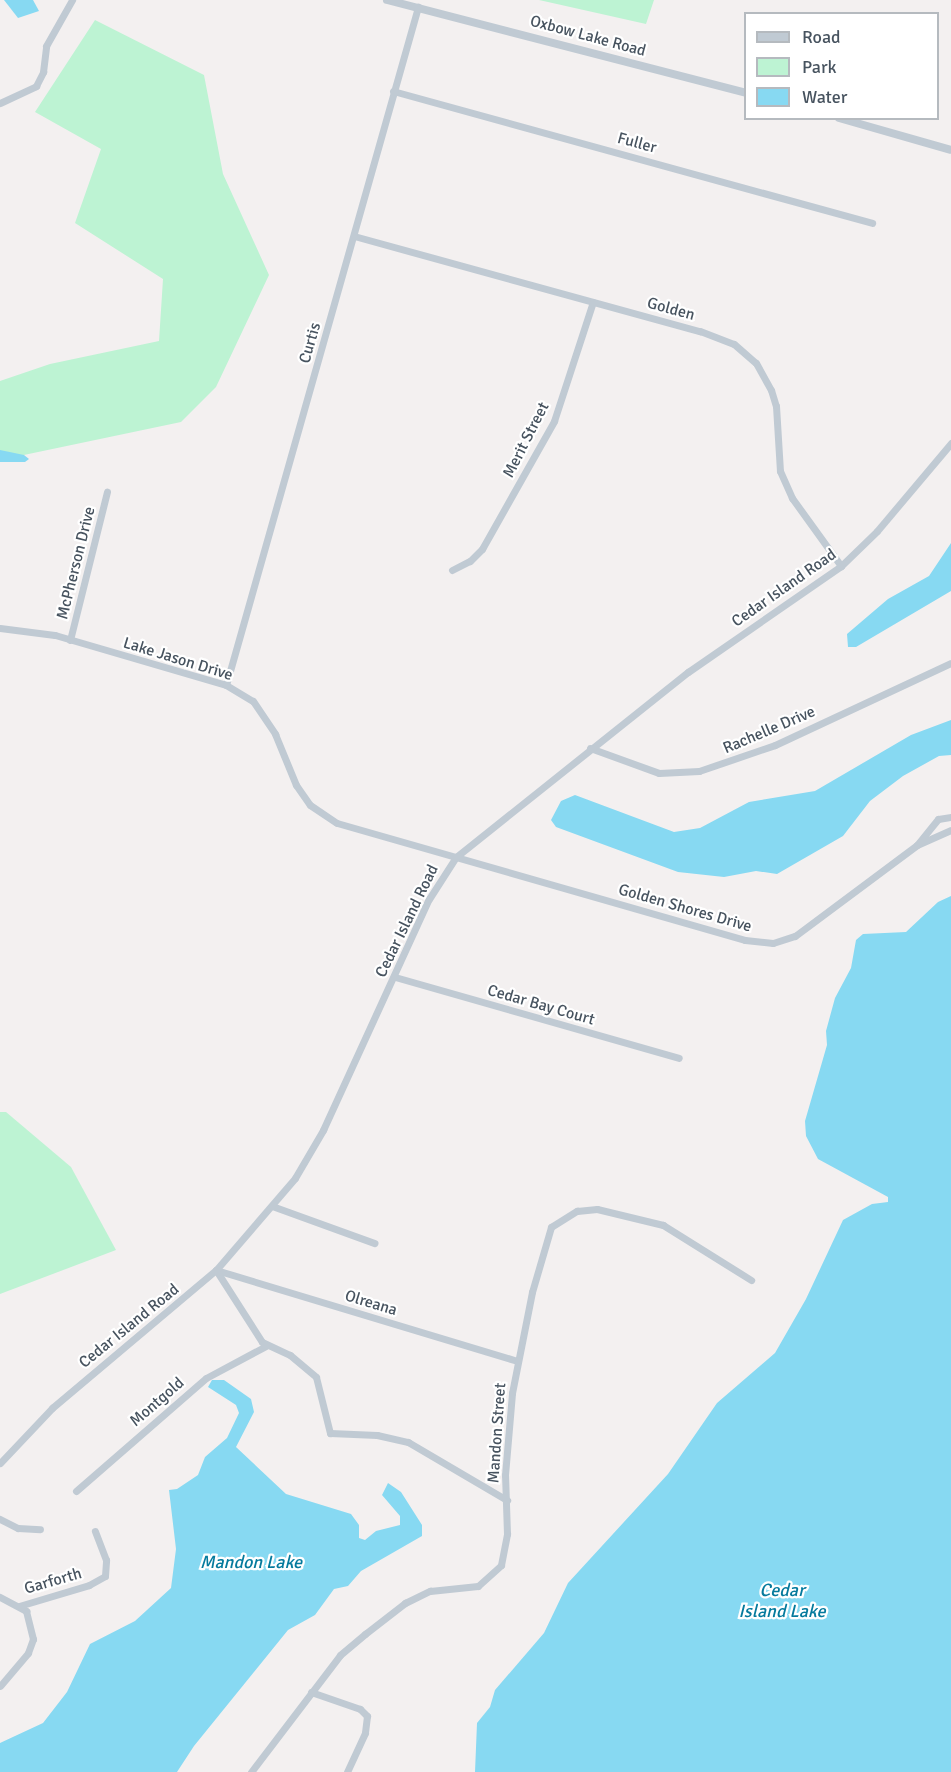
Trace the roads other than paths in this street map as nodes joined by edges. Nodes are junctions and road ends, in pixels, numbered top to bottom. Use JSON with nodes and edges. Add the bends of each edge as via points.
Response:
{"nodes":[{"id":1,"x":72,"y":0,"type":"edge"},
{"id":2,"x":387,"y":0,"type":"edge"},
{"id":3,"x":418,"y":7,"type":"junction"},
{"id":4,"x":393,"y":91,"type":"junction"},
{"id":5,"x":744,"y":92,"type":"edge"},
{"id":6,"x":0,"y":103,"type":"edge"},
{"id":7,"x":845,"y":120,"type":"edge"},
{"id":8,"x":951,"y":150,"type":"edge"},
{"id":9,"x":873,"y":223,"type":"dead end"},
{"id":10,"x":354,"y":236,"type":"junction"},
{"id":11,"x":593,"y":302,"type":"junction"},
{"id":12,"x":951,"y":443,"type":"edge"},
{"id":13,"x":107,"y":492,"type":"dead end"},
{"id":14,"x":841,"y":566,"type":"junction"},
{"id":15,"x":452,"y":570,"type":"dead end"},
{"id":16,"x":0,"y":628,"type":"edge"},
{"id":17,"x":69,"y":640,"type":"junction"},
{"id":18,"x":951,"y":663,"type":"edge"},
{"id":19,"x":226,"y":686,"type":"junction"},
{"id":20,"x":590,"y":748,"type":"junction"},
{"id":21,"x":951,"y":817,"type":"edge"},
{"id":22,"x":951,"y":830,"type":"edge"},
{"id":23,"x":917,"y":845,"type":"junction"},
{"id":24,"x":456,"y":857,"type":"junction"},
{"id":25,"x":394,"y":977,"type":"junction"},
{"id":26,"x":679,"y":1058,"type":"dead end"},
{"id":27,"x":272,"y":1206,"type":"junction"},
{"id":28,"x":374,"y":1243,"type":"dead end"},
{"id":29,"x":216,"y":1270,"type":"junction"},
{"id":30,"x":751,"y":1280,"type":"dead end"},
{"id":31,"x":266,"y":1346,"type":"junction"},
{"id":32,"x":517,"y":1361,"type":"junction"},
{"id":33,"x":0,"y":1463,"type":"edge"},
{"id":34,"x":76,"y":1491,"type":"dead end"},
{"id":35,"x":507,"y":1500,"type":"junction"},
{"id":36,"x":0,"y":1519,"type":"edge"},
{"id":37,"x":40,"y":1529,"type":"dead end"},
{"id":38,"x":95,"y":1531,"type":"dead end"},
{"id":39,"x":0,"y":1596,"type":"edge"},
{"id":40,"x":19,"y":1606,"type":"junction"},
{"id":41,"x":0,"y":1686,"type":"edge"},
{"id":42,"x":311,"y":1692,"type":"junction"},
{"id":43,"x":251,"y":1772,"type":"edge"},
{"id":44,"x":347,"y":1772,"type":"edge"}],
"edges":[{"from":1,"to":6,"type":"street","via":[[46,46],[43,72],[36,86]]},
{"from":2,"to":3,"type":"street","name":"Oxbow Lake Road"},
{"from":3,"to":4,"type":"street","name":"Curtis"},
{"from":3,"to":5,"type":"street","name":"Oxbow Lake Road"},
{"from":4,"to":9,"type":"street","name":"Fuller"},
{"from":4,"to":10,"type":"street","name":"Curtis"},
{"from":7,"to":8,"type":"street"},
{"from":10,"to":11,"type":"street","name":"Golden"},
{"from":10,"to":19,"type":"street","name":"Curtis"},
{"from":11,"to":14,"type":"street","name":"Golden","via":[[700,331],[734,345],[756,363],[776,406],[780,471],[792,498]]},
{"from":11,"to":15,"type":"street","name":"Merit Street","via":[[554,421],[482,549]]},
{"from":12,"to":14,"type":"street","name":"Cedar Island Road","via":[[867,542]]},
{"from":13,"to":17,"type":"street","name":"McPherson Drive"},
{"from":14,"to":20,"type":"street","name":"Cedar Island Road","via":[[693,668]]},
{"from":16,"to":17,"type":"street","name":"Lake Jason Drive","via":[[31,630]]},
{"from":17,"to":19,"type":"street","name":"Lake Jason Drive"},
{"from":18,"to":20,"type":"street","name":"Rachelle Drive","via":[[775,745],[699,771],[659,773]]},
{"from":19,"to":24,"type":"street","name":"Lake Jason Drive","via":[[253,701],[275,734],[296,785],[322,815],[353,829]]},
{"from":20,"to":24,"type":"street","name":"Cedar Island Road"},
{"from":21,"to":23,"type":"street","name":"Golden Shores Drive","via":[[938,819]]},
{"from":22,"to":23,"type":"street","name":"Golden Shores Drive"},
{"from":23,"to":24,"type":"street","name":"Golden Shores Drive","via":[[804,930],[786,940],[769,943],[745,940]]},
{"from":24,"to":25,"type":"street","name":"Cedar Island Road","via":[[434,890]]},
{"from":25,"to":26,"type":"street","name":"Cedar Bay Court"},
{"from":25,"to":27,"type":"street","name":"Cedar Island Road","via":[[314,1148]]},
{"from":27,"to":28,"type":"street"},
{"from":27,"to":29,"type":"street","name":"Cedar Island Road"},
{"from":29,"to":31,"type":"street"},
{"from":29,"to":32,"type":"street","name":"Olreana"},
{"from":29,"to":33,"type":"street","name":"Cedar Island Road","via":[[52,1408]]},
{"from":30,"to":32,"type":"street","name":"Mandon Street","via":[[663,1225],[597,1209],[577,1211],[551,1227]]},
{"from":31,"to":34,"type":"street","name":"Montgold","via":[[206,1378]]},
{"from":31,"to":35,"type":"street","via":[[290,1355],[316,1377],[330,1433],[377,1435],[408,1442]]},
{"from":32,"to":35,"type":"street","name":"Mandon Street","via":[[505,1475]]},
{"from":35,"to":42,"type":"street","name":"Mandon Street","via":[[504,1552],[492,1578],[478,1586],[430,1591],[405,1602],[340,1655]]},
{"from":36,"to":37,"type":"street","via":[[21,1529]]},
{"from":38,"to":40,"type":"street","name":"Garforth","via":[[106,1560],[105,1576],[89,1586]]},
{"from":39,"to":40,"type":"street"},
{"from":40,"to":41,"type":"street","name":"Garforth","via":[[26,1611],[33,1639],[28,1653]]},
{"from":42,"to":43,"type":"street","name":"Mandon Street"},
{"from":42,"to":44,"type":"street","via":[[360,1709],[367,1716],[365,1733]]}]}
